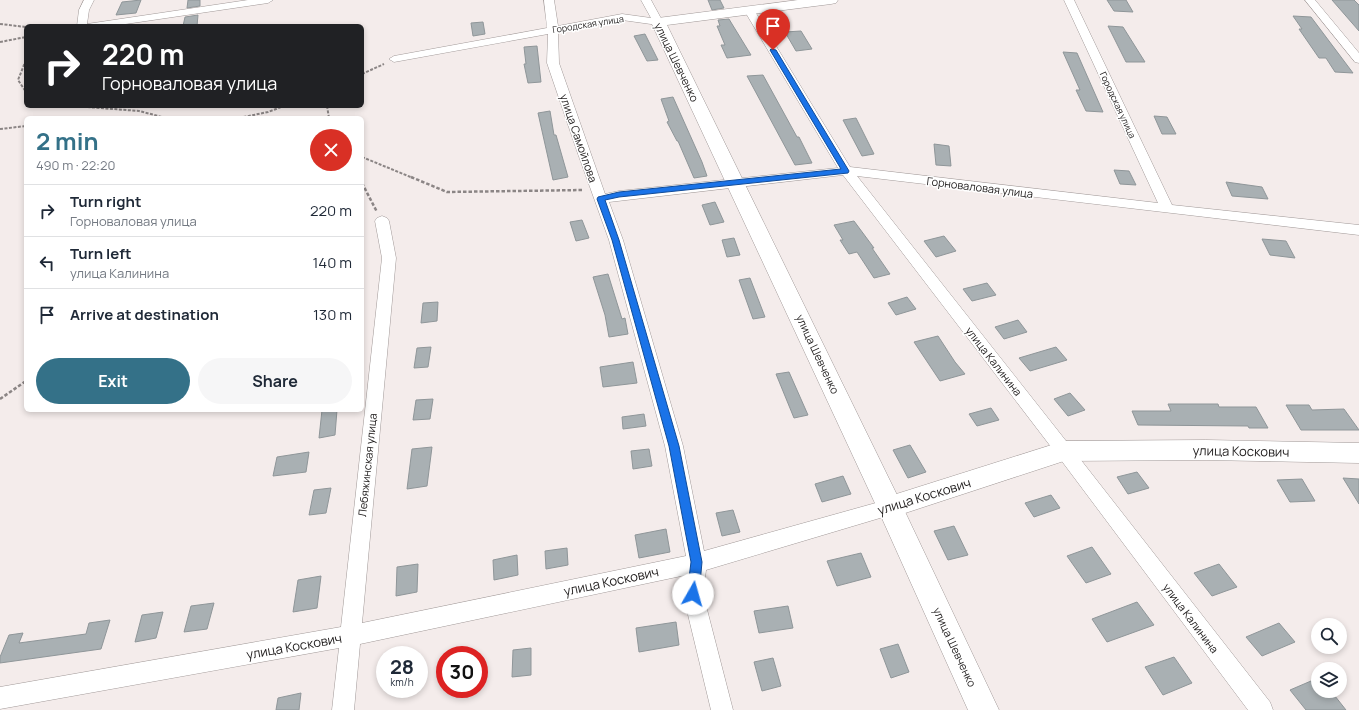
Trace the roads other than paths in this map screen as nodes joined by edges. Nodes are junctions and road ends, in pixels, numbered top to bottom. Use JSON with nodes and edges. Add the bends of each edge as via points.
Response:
{"nodes":[{"id":1,"x":89,"y":0,"type":"edge"},
{"id":2,"x":268,"y":0,"type":"edge"},
{"id":3,"x":549,"y":0,"type":"edge"},
{"id":4,"x":646,"y":0,"type":"edge"},
{"id":5,"x":831,"y":0,"type":"edge"},
{"id":6,"x":1069,"y":0,"type":"edge"},
{"id":7,"x":1310,"y":0,"type":"edge"},
{"id":8,"x":746,"y":5,"type":"edge"},
{"id":9,"x":658,"y":22,"type":"junction"},
{"id":10,"x":82,"y":24,"type":"edge"},
{"id":11,"x":105,"y":24,"type":"edge"},
{"id":12,"x":553,"y":30,"type":"junction"},
{"id":13,"x":394,"y":59,"type":"road end"},
{"id":14,"x":1359,"y":60,"type":"edge"},
{"id":15,"x":846,"y":171,"type":"junction"},
{"id":16,"x":736,"y":182,"type":"junction"},
{"id":17,"x":599,"y":195,"type":"junction"},
{"id":18,"x":1167,"y":209,"type":"junction"},
{"id":19,"x":382,"y":221,"type":"road end"},
{"id":20,"x":1359,"y":230,"type":"edge"},
{"id":21,"x":1064,"y":451,"type":"junction"},
{"id":22,"x":1359,"y":452,"type":"edge"},
{"id":23,"x":890,"y":507,"type":"junction"},
{"id":24,"x":697,"y":562,"type":"junction"},
{"id":25,"x":349,"y":636,"type":"junction"},
{"id":26,"x":0,"y":698,"type":"edge"},
{"id":27,"x":343,"y":710,"type":"edge"},
{"id":28,"x":722,"y":710,"type":"edge"},
{"id":29,"x":984,"y":710,"type":"edge"},
{"id":30,"x":1262,"y":710,"type":"edge"}],
"edges":[{"from":1,"to":10,"type":"street","via":[[84,10]]},
{"from":2,"to":11,"type":"street"},
{"from":3,"to":12,"type":"street","name":"улица Самойлова"},
{"from":4,"to":9,"type":"street","name":"улица Шевченко"},
{"from":5,"to":8,"type":"main road","name":"Городская улица"},
{"from":6,"to":18,"type":"street","name":"Городская улица"},
{"from":7,"to":14,"type":"street"},
{"from":8,"to":9,"type":"main road","name":"Городская улица"},
{"from":8,"to":15,"type":"street","name":"улица Калинина"},
{"from":9,"to":12,"type":"street","name":"Городская улица","via":[[622,17]]},
{"from":9,"to":16,"type":"main road","name":"улица Шевченко"},
{"from":12,"to":13,"type":"street","name":"Городская улица"},
{"from":12,"to":17,"type":"street","name":"улица Самойлова","via":[[554,63]]},
{"from":15,"to":16,"type":"street","name":"Горноваловая улица"},
{"from":15,"to":18,"type":"street","name":"Горноваловая улица"},
{"from":15,"to":21,"type":"street","name":"улица Калинина"},
{"from":16,"to":17,"type":"street","name":"Горноваловая улица"},
{"from":16,"to":23,"type":"main road","name":"улица Шевченко"},
{"from":17,"to":24,"type":"street","name":"улица Самойлова","via":[[616,240],[674,446]]},
{"from":18,"to":20,"type":"street","name":"Горноваловая улица"},
{"from":19,"to":25,"type":"street","name":"Лебяжинская улица","via":[[389,258]]},
{"from":21,"to":22,"type":"street","name":"улица Коскович"},
{"from":21,"to":23,"type":"street","name":"улица Коскович"},
{"from":21,"to":30,"type":"street","name":"улица Калинина"},
{"from":23,"to":24,"type":"street","name":"улица Коскович"},
{"from":23,"to":29,"type":"main road","name":"улица Шевченко"},
{"from":24,"to":25,"type":"street","name":"улица Коскович"},
{"from":24,"to":28,"type":"street","name":"улица Самойлова","via":[[693,594]]},
{"from":25,"to":26,"type":"street","name":"улица Коскович"},
{"from":25,"to":27,"type":"street","name":"Лебяжинская улица"}]}
